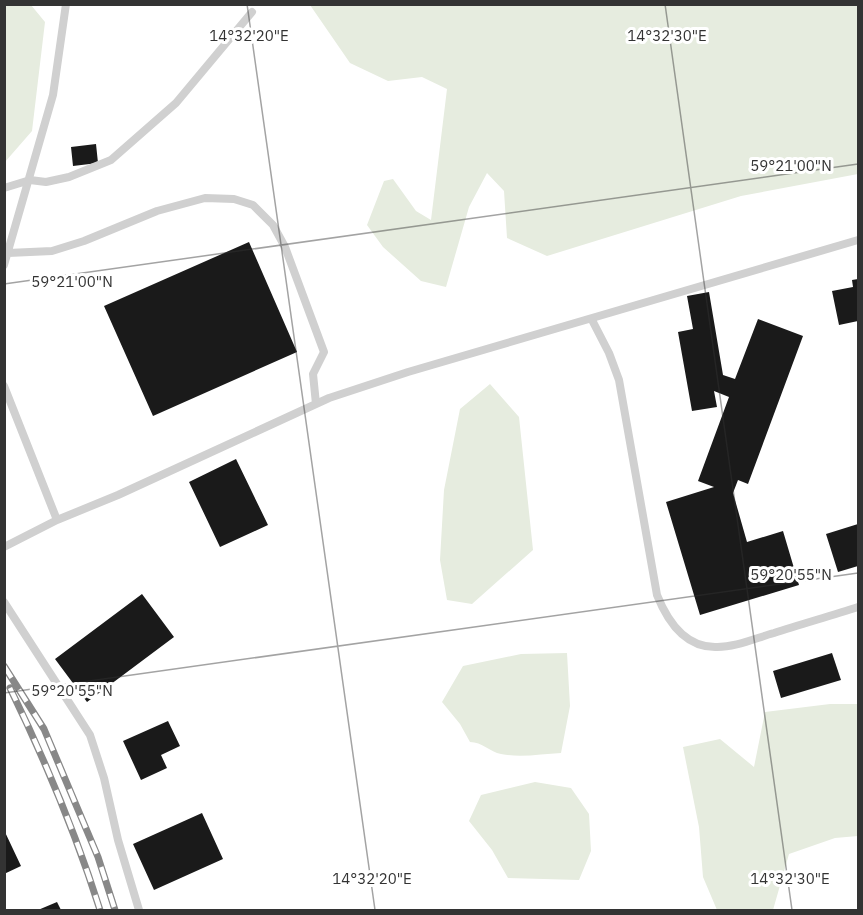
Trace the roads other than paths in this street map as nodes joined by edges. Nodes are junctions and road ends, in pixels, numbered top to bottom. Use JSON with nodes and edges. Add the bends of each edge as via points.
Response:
{"nodes":[{"id":1,"x":66,"y":4,"type":"edge"},
{"id":2,"x":252,"y":12,"type":"dead end"},
{"id":3,"x":30,"y":180,"type":"junction"},
{"id":4,"x":4,"y":188,"type":"edge"},
{"id":5,"x":858,"y":240,"type":"edge"},
{"id":6,"x":8,"y":253,"type":"junction"},
{"id":7,"x":4,"y":265,"type":"edge"},
{"id":8,"x":592,"y":320,"type":"junction"},
{"id":9,"x":4,"y":386,"type":"edge"},
{"id":10,"x":316,"y":404,"type":"junction"},
{"id":11,"x":57,"y":520,"type":"junction"},
{"id":12,"x":4,"y":547,"type":"edge"},
{"id":13,"x":4,"y":602,"type":"edge"},
{"id":14,"x":858,"y":607,"type":"edge"},
{"id":15,"x":139,"y":910,"type":"edge"}],
"edges":[{"from":1,"to":3,"type":"lane","via":[[53,95]]},
{"from":2,"to":3,"type":"lane","via":[[176,103],[111,160],[69,177],[46,182]]},
{"from":3,"to":4,"type":"lane"},
{"from":3,"to":6,"type":"lane"},
{"from":5,"to":8,"type":"lane"},
{"from":6,"to":7,"type":"lane"},
{"from":6,"to":10,"type":"lane","via":[[52,251],[157,211],[206,198],[234,199],[253,205],[273,225],[285,247],[324,352],[314,374]]},
{"from":8,"to":10,"type":"lane","via":[[408,372]]},
{"from":8,"to":14,"type":"lane","via":[[619,380],[657,595],[678,632],[693,642],[714,647]]},
{"from":9,"to":11,"type":"lane"},
{"from":10,"to":11,"type":"lane"},
{"from":11,"to":12,"type":"lane"},
{"from":13,"to":15,"type":"lane","via":[[90,735]]}]}
